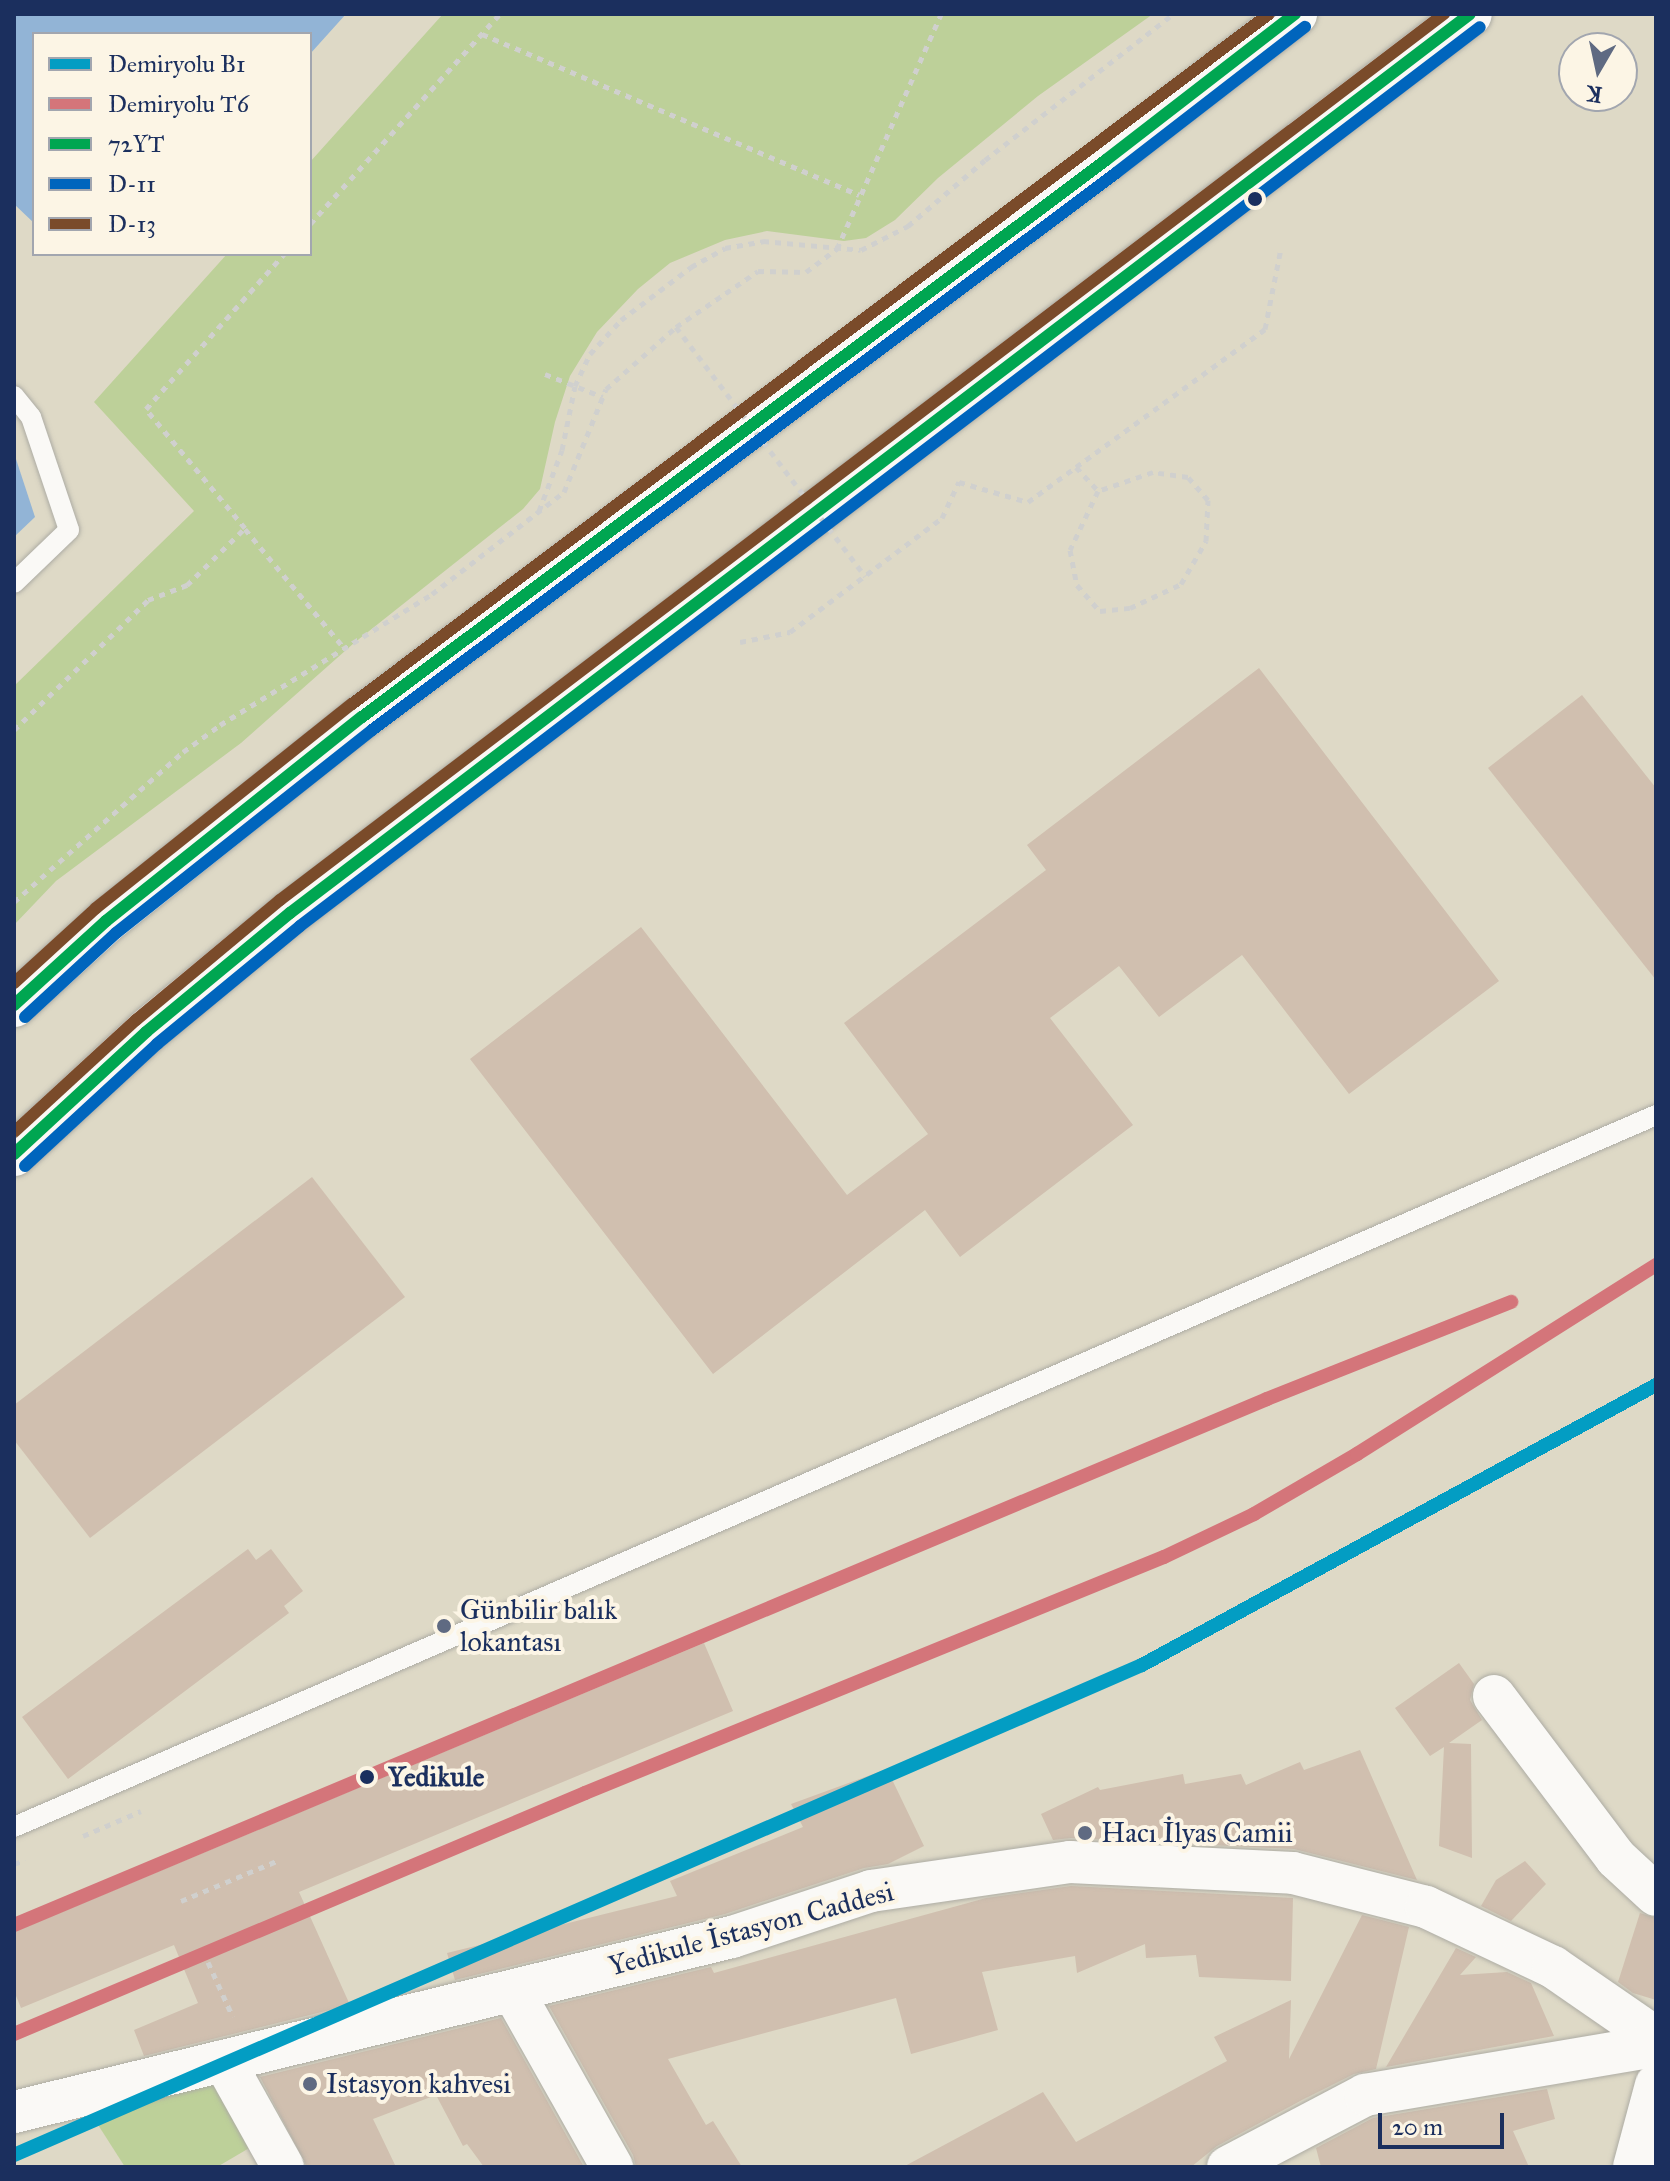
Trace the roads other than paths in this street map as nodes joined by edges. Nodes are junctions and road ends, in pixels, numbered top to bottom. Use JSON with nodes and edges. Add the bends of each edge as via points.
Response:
{"nodes":[{"id":1,"x":1295,"y":14,"type":"edge"},
{"id":2,"x":1470,"y":14,"type":"edge"},
{"id":3,"x":14,"y":396,"type":"edge"},
{"id":4,"x":14,"y":583,"type":"edge"},
{"id":5,"x":14,"y":1005,"type":"edge"},
{"id":6,"x":1656,"y":1115,"type":"edge"},
{"id":7,"x":14,"y":1154,"type":"edge"},
{"id":8,"x":1494,"y":1696,"type":"dead end"},
{"id":9,"x":14,"y":1827,"type":"edge"},
{"id":10,"x":1656,"y":1895,"type":"edge"},
{"id":11,"x":514,"y":1993,"type":"junction"},
{"id":12,"x":1656,"y":2038,"type":"edge"},
{"id":13,"x":1656,"y":2046,"type":"edge"},
{"id":14,"x":237,"y":2058,"type":"junction"},
{"id":15,"x":1656,"y":2085,"type":"edge"},
{"id":16,"x":14,"y":2112,"type":"edge"},
{"id":17,"x":283,"y":2167,"type":"edge"},
{"id":18,"x":612,"y":2167,"type":"edge"},
{"id":19,"x":1228,"y":2167,"type":"edge"},
{"id":20,"x":1634,"y":2167,"type":"edge"}],
"edges":[{"from":1,"to":5,"type":"highway","via":[[362,717],[106,921]]},
{"from":2,"to":7,"type":"highway","via":[[290,913],[146,1032]]},
{"from":3,"to":4,"type":"lane","via":[[31,417],[69,530]]},
{"from":6,"to":9,"type":"lane"},
{"from":8,"to":10,"type":"street","via":[[1616,1858]]},
{"from":11,"to":12,"type":"street","name":"Yedikule İstasyon Caddesi","via":[[732,1937],[871,1891],[1086,1863],[1293,1873],[1426,1907],[1553,1967]]},
{"from":11,"to":14,"type":"street","name":"Yedikule İstasyon Caddesi"},
{"from":11,"to":18,"type":"street"},
{"from":13,"to":19,"type":"street","via":[[1365,2095]]},
{"from":14,"to":16,"type":"street","name":"Yedikule İstasyon Caddesi"},
{"from":14,"to":17,"type":"street"},
{"from":15,"to":20,"type":"street"}]}
